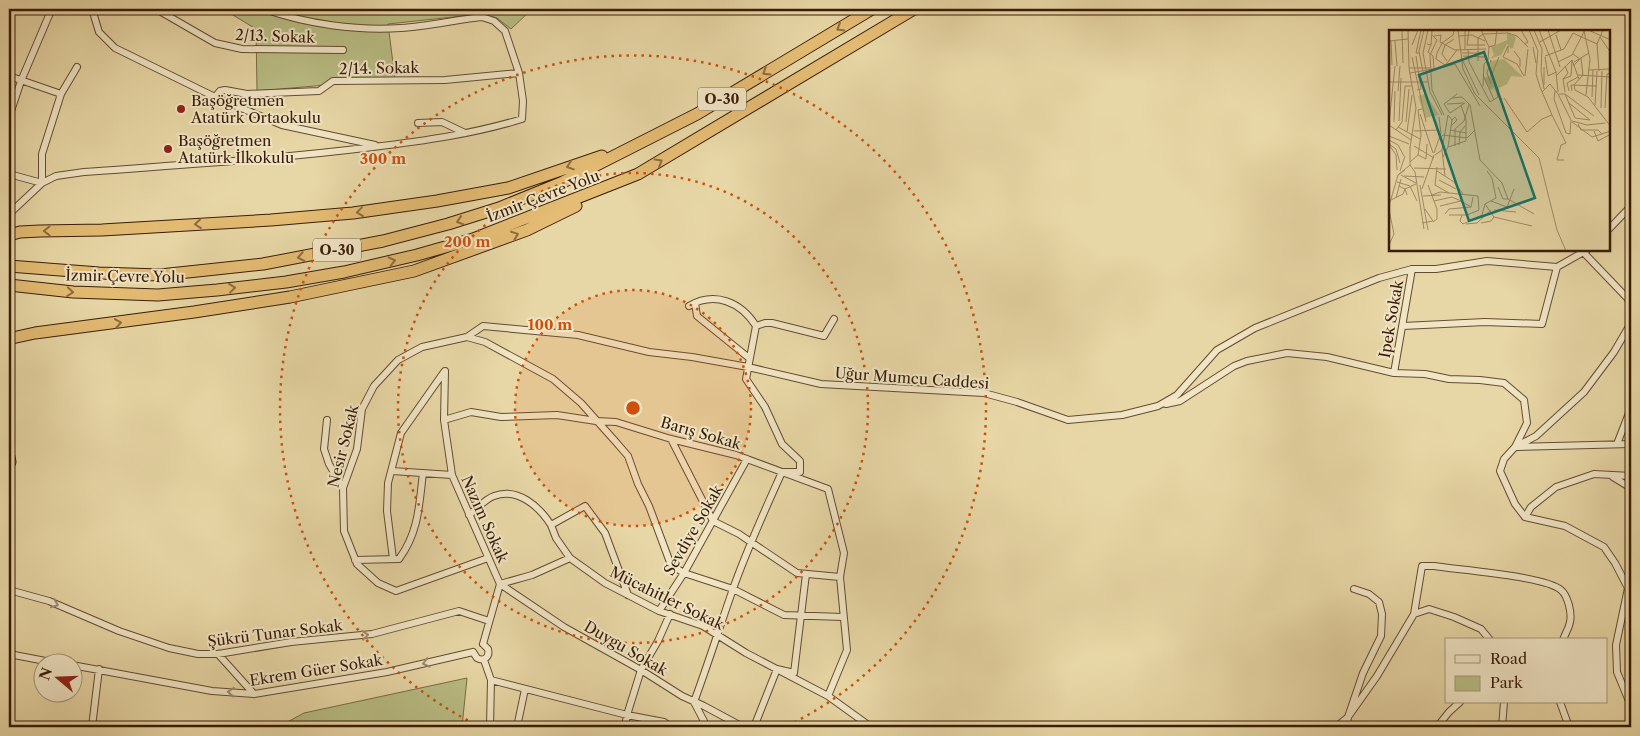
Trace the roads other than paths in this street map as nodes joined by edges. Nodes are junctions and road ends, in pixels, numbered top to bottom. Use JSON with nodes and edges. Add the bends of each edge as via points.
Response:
{"nodes":[{"id":1,"x":92,"y":9,"type":"edge"},
{"id":2,"x":156,"y":9,"type":"edge"},
{"id":3,"x":264,"y":9,"type":"edge"},
{"id":4,"x":872,"y":9,"type":"edge"},
{"id":5,"x":914,"y":9,"type":"edge"},
{"id":6,"x":50,"y":13,"type":"dead end"},
{"id":7,"x":343,"y":50,"type":"dead end"},
{"id":8,"x":77,"y":67,"type":"dead end"},
{"id":9,"x":518,"y":73,"type":"junction"},
{"id":10,"x":9,"y":76,"type":"edge"},
{"id":11,"x":21,"y":80,"type":"junction"},
{"id":12,"x":61,"y":94,"type":"junction"},
{"id":13,"x":215,"y":97,"type":"junction"},
{"id":14,"x":9,"y":117,"type":"edge"},
{"id":15,"x":418,"y":123,"type":"dead end"},
{"id":16,"x":465,"y":134,"type":"junction"},
{"id":17,"x":380,"y":146,"type":"junction"},
{"id":18,"x":633,"y":146,"type":"junction"},
{"id":19,"x":9,"y":174,"type":"edge"},
{"id":20,"x":638,"y":174,"type":"junction"},
{"id":21,"x":42,"y":183,"type":"junction"},
{"id":22,"x":1631,"y":206,"type":"edge"},
{"id":23,"x":9,"y":214,"type":"edge"},
{"id":24,"x":1610,"y":228,"type":"edge"},
{"id":25,"x":9,"y":235,"type":"edge"},
{"id":26,"x":1585,"y":251,"type":"edge"},
{"id":27,"x":9,"y":266,"type":"edge"},
{"id":28,"x":1557,"y":267,"type":"junction"},
{"id":29,"x":1412,"y":269,"type":"junction"},
{"id":30,"x":9,"y":284,"type":"edge"},
{"id":31,"x":1631,"y":302,"type":"edge"},
{"id":32,"x":834,"y":319,"type":"dead end"},
{"id":33,"x":1631,"y":323,"type":"edge"},
{"id":34,"x":756,"y":326,"type":"junction"},
{"id":35,"x":1403,"y":326,"type":"junction"},
{"id":36,"x":467,"y":337,"type":"junction"},
{"id":37,"x":9,"y":340,"type":"edge"},
{"id":38,"x":749,"y":358,"type":"junction"},
{"id":39,"x":748,"y":367,"type":"junction"},
{"id":40,"x":1394,"y":373,"type":"junction"},
{"id":41,"x":1158,"y":406,"type":"junction"},
{"id":42,"x":1631,"y":408,"type":"edge"},
{"id":43,"x":327,"y":420,"type":"dead end"},
{"id":44,"x":444,"y":420,"type":"junction"},
{"id":45,"x":596,"y":421,"type":"junction"},
{"id":46,"x":671,"y":439,"type":"junction"},
{"id":47,"x":1617,"y":444,"type":"junction"},
{"id":48,"x":1631,"y":444,"type":"edge"},
{"id":49,"x":1515,"y":447,"type":"junction"},
{"id":50,"x":747,"y":459,"type":"junction"},
{"id":51,"x":392,"y":471,"type":"junction"},
{"id":52,"x":782,"y":472,"type":"junction"},
{"id":53,"x":423,"y":473,"type":"junction"},
{"id":54,"x":452,"y":475,"type":"junction"},
{"id":55,"x":1613,"y":476,"type":"junction"},
{"id":56,"x":1631,"y":476,"type":"edge"},
{"id":57,"x":343,"y":488,"type":"junction"},
{"id":58,"x":1631,"y":488,"type":"edge"},
{"id":59,"x":470,"y":514,"type":"junction"},
{"id":60,"x":1525,"y":517,"type":"junction"},
{"id":61,"x":713,"y":521,"type":"junction"},
{"id":62,"x":551,"y":524,"type":"junction"},
{"id":63,"x":751,"y":542,"type":"junction"},
{"id":64,"x":488,"y":558,"type":"junction"},
{"id":65,"x":570,"y":558,"type":"junction"},
{"id":66,"x":393,"y":559,"type":"junction"},
{"id":67,"x":356,"y":560,"type":"junction"},
{"id":68,"x":684,"y":573,"type":"junction"},
{"id":69,"x":806,"y":574,"type":"junction"},
{"id":70,"x":840,"y":577,"type":"junction"},
{"id":71,"x":500,"y":584,"type":"junction"},
{"id":72,"x":733,"y":589,"type":"junction"},
{"id":73,"x":1354,"y":589,"type":"dead end"},
{"id":74,"x":9,"y":590,"type":"edge"},
{"id":75,"x":628,"y":595,"type":"junction"},
{"id":76,"x":659,"y":611,"type":"junction"},
{"id":77,"x":670,"y":614,"type":"junction"},
{"id":78,"x":1414,"y":614,"type":"junction"},
{"id":79,"x":801,"y":616,"type":"junction"},
{"id":80,"x":843,"y":617,"type":"junction"},
{"id":81,"x":489,"y":621,"type":"junction"},
{"id":82,"x":718,"y":636,"type":"junction"},
{"id":83,"x":1488,"y":638,"type":"edge"},
{"id":84,"x":1564,"y":638,"type":"edge"},
{"id":85,"x":483,"y":644,"type":"junction"},
{"id":86,"x":473,"y":652,"type":"junction"},
{"id":87,"x":9,"y":654,"type":"edge"},
{"id":88,"x":218,"y":654,"type":"junction"},
{"id":89,"x":32,"y":658,"type":"edge"},
{"id":90,"x":484,"y":660,"type":"junction"},
{"id":91,"x":82,"y":666,"type":"edge"},
{"id":92,"x":99,"y":669,"type":"junction"},
{"id":93,"x":777,"y":669,"type":"junction"},
{"id":94,"x":641,"y":670,"type":"junction"},
{"id":95,"x":491,"y":680,"type":"junction"},
{"id":96,"x":525,"y":689,"type":"junction"},
{"id":97,"x":254,"y":694,"type":"junction"},
{"id":98,"x":828,"y":696,"type":"junction"},
{"id":99,"x":694,"y":702,"type":"junction"},
{"id":100,"x":1458,"y":704,"type":"edge"},
{"id":101,"x":1504,"y":704,"type":"edge"},
{"id":102,"x":1561,"y":704,"type":"edge"},
{"id":103,"x":1631,"y":706,"type":"edge"},
{"id":104,"x":627,"y":715,"type":"junction"},
{"id":105,"x":1348,"y":717,"type":"junction"},
{"id":106,"x":92,"y":727,"type":"edge"},
{"id":107,"x":490,"y":727,"type":"edge"},
{"id":108,"x":517,"y":727,"type":"edge"},
{"id":109,"x":625,"y":727,"type":"edge"},
{"id":110,"x":669,"y":727,"type":"edge"},
{"id":111,"x":706,"y":727,"type":"edge"},
{"id":112,"x":743,"y":727,"type":"edge"},
{"id":113,"x":754,"y":727,"type":"edge"},
{"id":114,"x":871,"y":727,"type":"edge"},
{"id":115,"x":1336,"y":727,"type":"edge"},
{"id":116,"x":1347,"y":727,"type":"edge"},
{"id":117,"x":1437,"y":727,"type":"edge"},
{"id":118,"x":1502,"y":727,"type":"edge"},
{"id":119,"x":1569,"y":727,"type":"edge"}],
"edges":[{"from":1,"to":13,"type":"street","via":[[99,32],[115,48]]},
{"from":2,"to":7,"type":"street","name":"2/13. Sokak","via":[[215,43],[242,50]]},
{"from":3,"to":9,"type":"street","via":[[329,25],[368,28],[401,28],[482,17],[494,21],[505,31]]},
{"from":4,"to":18,"type":"highway","name":"İzmir Çevre Yolu","number":"O-30","one_way":true,"via":[[697,114]]},
{"from":20,"to":5,"type":"highway","name":"İzmir Çevre Yolu","number":"O-30","one_way":true},
{"from":6,"to":11,"type":"street"},
{"from":8,"to":12,"type":"street"},
{"from":9,"to":13,"type":"street","name":"2/14. Sokak","via":[[445,80],[333,81],[319,91],[247,94],[225,90]]},
{"from":9,"to":16,"type":"street","via":[[523,101],[522,119]]},
{"from":10,"to":11,"type":"street"},
{"from":11,"to":12,"type":"street"},
{"from":11,"to":14,"type":"street"},
{"from":12,"to":21,"type":"street","via":[[42,154]]},
{"from":13,"to":17,"type":"street","via":[[282,125]]},
{"from":15,"to":16,"type":"street","via":[[442,122]]},
{"from":16,"to":17,"type":"street"},
{"from":17,"to":21,"type":"street","via":[[310,155],[84,172],[56,176]]},
{"from":18,"to":25,"type":"highway","one_way":true,"via":[[508,188],[438,201],[271,220],[34,231]]},
{"from":18,"to":27,"type":"highway","name":"İzmir Çevre Yolu","number":"O-30","one_way":true,"via":[[563,182],[499,208],[383,241],[264,264],[160,275]]},
{"from":19,"to":21,"type":"street"},
{"from":30,"to":20,"type":"highway","name":"İzmir Çevre Yolu","number":"O-30","one_way":true,"via":[[73,292],[158,295],[286,282],[344,272],[473,239]]},
{"from":37,"to":20,"type":"highway","one_way":true,"via":[[35,333],[290,297],[414,271],[527,230]]},
{"from":21,"to":23,"type":"street"},
{"from":22,"to":24,"type":"street"},
{"from":26,"to":28,"type":"street"},
{"from":26,"to":31,"type":"street"},
{"from":28,"to":29,"type":"street","name":"Uğur Mumcu Caddesi","via":[[1487,261],[1436,269]]},
{"from":28,"to":35,"type":"street","via":[[1542,324],[1484,322]]},
{"from":29,"to":35,"type":"street","name":"Ipek Sokak"},
{"from":29,"to":41,"type":"street","name":"Uğur Mumcu Caddesi","via":[[1379,278],[1255,328],[1217,350],[1177,394]]},
{"from":32,"to":34,"type":"street","via":[[824,336],[772,323]]},
{"from":33,"to":49,"type":"street","via":[[1584,392],[1536,436]]},
{"from":34,"to":38,"type":"street"},
{"from":34,"to":38,"type":"street","via":[[743,309],[731,303],[714,298],[692,304],[697,316]]},
{"from":35,"to":40,"type":"street","name":"Ipek Sokak"},
{"from":36,"to":39,"type":"street","name":"Uğur Mumcu Caddesi","via":[[483,326],[578,335],[649,352]]},
{"from":36,"to":45,"type":"street","via":[[485,342],[553,379]]},
{"from":36,"to":57,"type":"street","name":"Nesir Sokak","via":[[422,347],[398,360],[374,386],[362,409],[357,449]]},
{"from":38,"to":39,"type":"street"},
{"from":39,"to":41,"type":"street","name":"Uğur Mumcu Caddesi","via":[[821,384],[984,393],[1068,420],[1122,415]]},
{"from":39,"to":52,"type":"street","via":[[746,379],[765,407],[782,444],[800,461],[800,472]]},
{"from":40,"to":41,"type":"street","via":[[1327,357],[1287,353],[1240,364],[1180,401]]},
{"from":40,"to":49,"type":"street","via":[[1504,383],[1524,400],[1527,423]]},
{"from":42,"to":47,"type":"street"},
{"from":43,"to":57,"type":"street","via":[[324,449]]},
{"from":44,"to":45,"type":"street","name":"Barış Sokak","via":[[471,412],[501,417],[557,415]]},
{"from":44,"to":51,"type":"street","name":"Nazım Sokak","via":[[445,370],[401,433]]},
{"from":44,"to":54,"type":"street","name":"Nazım Sokak"},
{"from":45,"to":46,"type":"street","name":"Barış Sokak","via":[[616,422]]},
{"from":45,"to":68,"type":"street","via":[[628,456],[671,565]]},
{"from":46,"to":50,"type":"street","name":"Barış Sokak"},
{"from":46,"to":61,"type":"street"},
{"from":47,"to":48,"type":"street"},
{"from":47,"to":49,"type":"street"},
{"from":49,"to":60,"type":"street","via":[[1504,459],[1500,471],[1515,504]]},
{"from":50,"to":52,"type":"street","name":"Barış Sokak"},
{"from":50,"to":61,"type":"street","name":"Sevdiye Sokak"},
{"from":51,"to":53,"type":"street"},
{"from":51,"to":66,"type":"street","via":[[387,511]]},
{"from":52,"to":63,"type":"street"},
{"from":52,"to":70,"type":"street","name":"Barış Sokak","via":[[828,490],[844,553]]},
{"from":53,"to":54,"type":"street"},
{"from":53,"to":66,"type":"street","via":[[416,528],[399,559]]},
{"from":54,"to":59,"type":"street","name":"Nazım Sokak"},
{"from":55,"to":56,"type":"street"},
{"from":55,"to":58,"type":"street"},
{"from":55,"to":60,"type":"street","via":[[1594,474],[1556,487],[1531,507]]},
{"from":57,"to":67,"type":"street","name":"Nesir Sokak","via":[[344,531]]},
{"from":59,"to":62,"type":"street","name":"Mücahitler Sokak","via":[[492,496],[508,492],[534,503]]},
{"from":59,"to":64,"type":"street","name":"Nazım Sokak"},
{"from":60,"to":103,"type":"street","via":[[1565,526],[1604,547],[1615,563],[1628,588],[1616,654],[1617,672]]},
{"from":61,"to":63,"type":"street"},
{"from":61,"to":68,"type":"street","name":"Sevdiye Sokak"},
{"from":62,"to":65,"type":"street","name":"Mücahitler Sokak"},
{"from":62,"to":75,"type":"street","via":[[585,506],[605,533]]},
{"from":63,"to":69,"type":"street","via":[[797,573]]},
{"from":63,"to":72,"type":"street"},
{"from":64,"to":67,"type":"street","name":"Nesir Sokak","via":[[396,591],[378,583]]},
{"from":64,"to":71,"type":"street","name":"Nazım Sokak"},
{"from":65,"to":71,"type":"street","via":[[532,575]]},
{"from":65,"to":75,"type":"street","name":"Mücahitler Sokak"},
{"from":66,"to":67,"type":"street"},
{"from":68,"to":72,"type":"street"},
{"from":68,"to":76,"type":"street","name":"Sevdiye Sokak"},
{"from":69,"to":70,"type":"street"},
{"from":69,"to":79,"type":"street"},
{"from":70,"to":80,"type":"street"},
{"from":71,"to":81,"type":"street","name":"Nazım Sokak"},
{"from":71,"to":94,"type":"street","name":"Duygu Sokak","via":[[564,626]]},
{"from":72,"to":79,"type":"street","via":[[784,615]]},
{"from":72,"to":82,"type":"street"},
{"from":73,"to":105,"type":"street","via":[[1370,594],[1378,602],[1382,614],[1381,636],[1362,673]]},
{"from":74,"to":88,"type":"street","name":"Şükrü Tunar Sokak","one_way":true,"via":[[49,601],[169,648]]},
{"from":75,"to":76,"type":"street","name":"Mücahitler Sokak"},
{"from":76,"to":77,"type":"street","name":"Mücahitler Sokak"},
{"from":77,"to":82,"type":"street","name":"Mücahitler Sokak","via":[[703,626]]},
{"from":77,"to":94,"type":"street"},
{"from":78,"to":83,"type":"street","via":[[1429,609],[1454,616],[1480,629]]},
{"from":78,"to":84,"type":"street","via":[[1422,566],[1483,573],[1551,584],[1563,591],[1570,621]]},
{"from":78,"to":105,"type":"street"},
{"from":79,"to":80,"type":"street"},
{"from":79,"to":93,"type":"street","via":[[794,672]]},
{"from":80,"to":98,"type":"street","via":[[847,650]]},
{"from":81,"to":85,"type":"street","name":"Nazım Sokak"},
{"from":88,"to":81,"type":"street","name":"Şükrü Tunar Sokak","one_way":true,"via":[[372,634],[459,611]]},
{"from":82,"to":93,"type":"street","name":"Mücahitler Sokak"},
{"from":82,"to":99,"type":"street"},
{"from":85,"to":86,"type":"street","via":[[477,645]]},
{"from":85,"to":90,"type":"street","via":[[489,652]]},
{"from":86,"to":90,"type":"street"},
{"from":86,"to":97,"type":"street","name":"Ekrem Güer Sokak","one_way":true,"via":[[387,672]]},
{"from":87,"to":89,"type":"street"},
{"from":88,"to":97,"type":"street"},
{"from":90,"to":95,"type":"street"},
{"from":91,"to":92,"type":"street","name":"Ekrem Güer Sokak"},
{"from":97,"to":92,"type":"street","name":"Ekrem Güer Sokak","one_way":true,"via":[[212,691]]},
{"from":92,"to":106,"type":"street"},
{"from":93,"to":98,"type":"street","name":"Mücahitler Sokak"},
{"from":93,"to":113,"type":"street"},
{"from":94,"to":99,"type":"street","name":"Duygu Sokak"},
{"from":94,"to":104,"type":"street"},
{"from":95,"to":96,"type":"street"},
{"from":95,"to":107,"type":"street"},
{"from":96,"to":104,"type":"street"},
{"from":96,"to":108,"type":"street"},
{"from":98,"to":114,"type":"street","name":"Mücahitler Sokak"},
{"from":99,"to":111,"type":"street"},
{"from":99,"to":112,"type":"street","name":"Duygu Sokak"},
{"from":100,"to":117,"type":"street"},
{"from":101,"to":118,"type":"street"},
{"from":102,"to":119,"type":"street"},
{"from":104,"to":109,"type":"street"},
{"from":104,"to":110,"type":"street","via":[[664,722]]},
{"from":105,"to":115,"type":"street"},
{"from":105,"to":116,"type":"street"}]}
